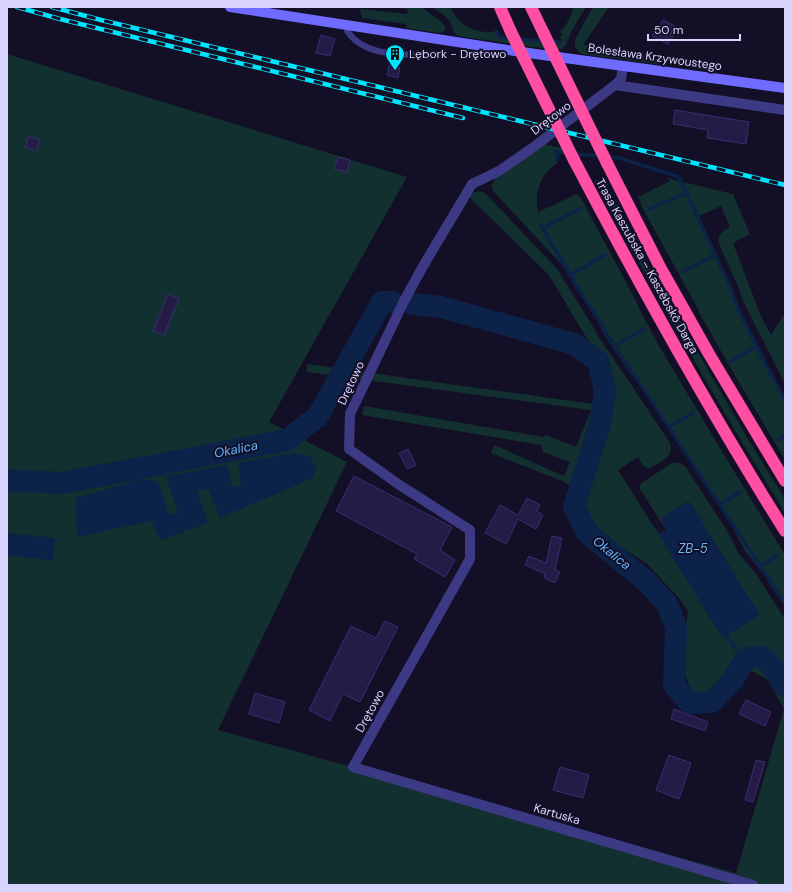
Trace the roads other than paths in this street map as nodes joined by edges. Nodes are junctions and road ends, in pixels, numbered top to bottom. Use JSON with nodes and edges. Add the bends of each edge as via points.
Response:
{"nodes":[{"id":1,"x":230,"y":7,"type":"edge"},
{"id":2,"x":500,"y":7,"type":"edge"},
{"id":3,"x":531,"y":7,"type":"edge"},
{"id":4,"x":348,"y":25,"type":"junction"},
{"id":5,"x":439,"y":56,"type":"dead end"},
{"id":6,"x":623,"y":66,"type":"junction"},
{"id":7,"x":615,"y":85,"type":"junction"},
{"id":8,"x":785,"y":88,"type":"edge"},
{"id":9,"x":785,"y":110,"type":"edge"},
{"id":10,"x":785,"y":481,"type":"edge"},
{"id":11,"x":785,"y":531,"type":"edge"},
{"id":12,"x":353,"y":768,"type":"joint"},
{"id":13,"x":753,"y":885,"type":"edge"}],
"edges":[{"from":1,"to":4,"type":"main road","name":"Bolesława Krzywoustego"},
{"from":2,"to":11,"type":"highway","name":"Trasa Kaszubska – Kaszëbskô Darga","bridge":true,"via":[[574,160],[637,278]]},
{"from":3,"to":10,"type":"highway","name":"Trasa Kaszubska – Kaszëbskô Darga","bridge":true,"via":[[660,267]]},
{"from":4,"to":5,"type":"lane","via":[[347,31],[354,38],[376,50]]},
{"from":4,"to":6,"type":"main road","name":"Bolesława Krzywoustego"},
{"from":6,"to":7,"type":"street","name":"Drętowo","via":[[621,79]]},
{"from":6,"to":8,"type":"main road","name":"Bolesława Krzywoustego"},
{"from":7,"to":9,"type":"street"},
{"from":7,"to":12,"type":"street","name":"Drętowo","via":[[511,163],[472,184],[405,299],[350,414],[349,449],[470,530],[470,559]]},
{"from":12,"to":13,"type":"street","name":"Kartuska"}]}
